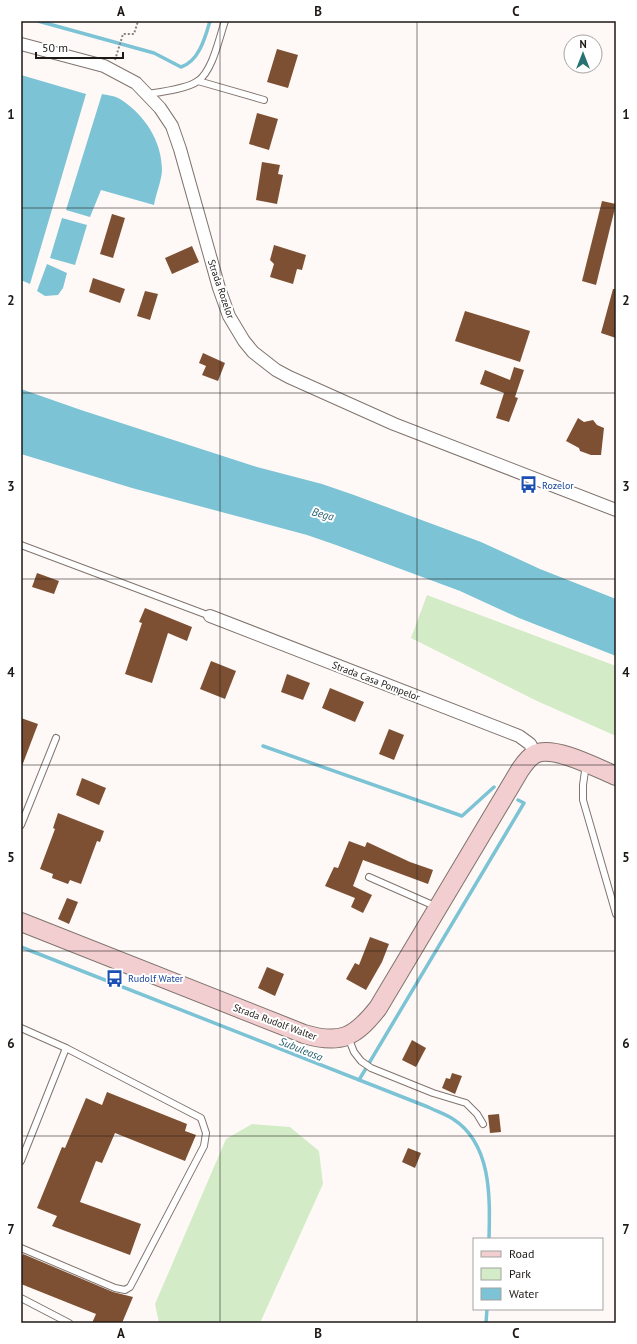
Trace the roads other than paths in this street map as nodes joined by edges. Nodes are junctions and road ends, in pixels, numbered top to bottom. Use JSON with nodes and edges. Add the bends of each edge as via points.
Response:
{"nodes":[{"id":1,"x":225,"y":21,"type":"edge"},
{"id":2,"x":21,"y":44,"type":"edge"},
{"id":3,"x":198,"y":81,"type":"junction"},
{"id":4,"x":147,"y":94,"type":"junction"},
{"id":5,"x":264,"y":100,"type":"dead end"},
{"id":6,"x":616,"y":510,"type":"edge"},
{"id":7,"x":21,"y":545,"type":"edge"},
{"id":8,"x":210,"y":616,"type":"joint"},
{"id":9,"x":56,"y":738,"type":"dead end"},
{"id":10,"x":535,"y":754,"type":"junction"},
{"id":11,"x":586,"y":764,"type":"junction"},
{"id":12,"x":616,"y":776,"type":"edge"},
{"id":13,"x":21,"y":825,"type":"edge"},
{"id":14,"x":369,"y":877,"type":"dead end"},
{"id":15,"x":438,"y":907,"type":"junction"},
{"id":16,"x":616,"y":914,"type":"edge"},
{"id":17,"x":21,"y":922,"type":"edge"},
{"id":18,"x":21,"y":1028,"type":"edge"},
{"id":19,"x":347,"y":1036,"type":"junction"},
{"id":20,"x":66,"y":1048,"type":"junction"},
{"id":21,"x":483,"y":1124,"type":"dead end"},
{"id":22,"x":21,"y":1161,"type":"edge"},
{"id":23,"x":21,"y":1248,"type":"edge"},
{"id":24,"x":21,"y":1298,"type":"edge"},
{"id":25,"x":69,"y":1323,"type":"edge"}],
"edges":[{"from":1,"to":3,"type":"lane","via":[[209,69]]},
{"from":2,"to":4,"type":"street","name":"Strada Rozelor","via":[[104,66],[136,83]]},
{"from":3,"to":4,"type":"lane","via":[[176,89]]},
{"from":3,"to":5,"type":"lane"},
{"from":4,"to":6,"type":"street","name":"Strada Rozelor","via":[[172,126],[229,316],[253,352],[289,377],[394,424]]},
{"from":7,"to":8,"type":"lane"},
{"from":8,"to":10,"type":"street","name":"Strada Casa Pompelor","via":[[519,736],[530,744]]},
{"from":9,"to":13,"type":"lane"},
{"from":10,"to":11,"type":"street","via":[[548,751],[561,753]]},
{"from":10,"to":15,"type":"street","name":"Strada Rudolf Walter","via":[[520,770]]},
{"from":11,"to":12,"type":"street"},
{"from":11,"to":16,"type":"lane","via":[[582,800]]},
{"from":14,"to":15,"type":"lane"},
{"from":15,"to":19,"type":"street","name":"Strada Rudolf Walter","via":[[378,1008],[358,1031]]},
{"from":17,"to":19,"type":"street","name":"Strada Rudolf Walter","via":[[304,1034],[320,1039]]},
{"from":18,"to":20,"type":"lane"},
{"from":19,"to":21,"type":"lane","via":[[354,1052],[371,1068],[432,1093],[466,1103]]},
{"from":20,"to":22,"type":"lane"},
{"from":20,"to":23,"type":"lane","via":[[201,1118],[206,1133],[204,1146],[130,1287],[125,1290]]},
{"from":24,"to":25,"type":"lane"}]}
